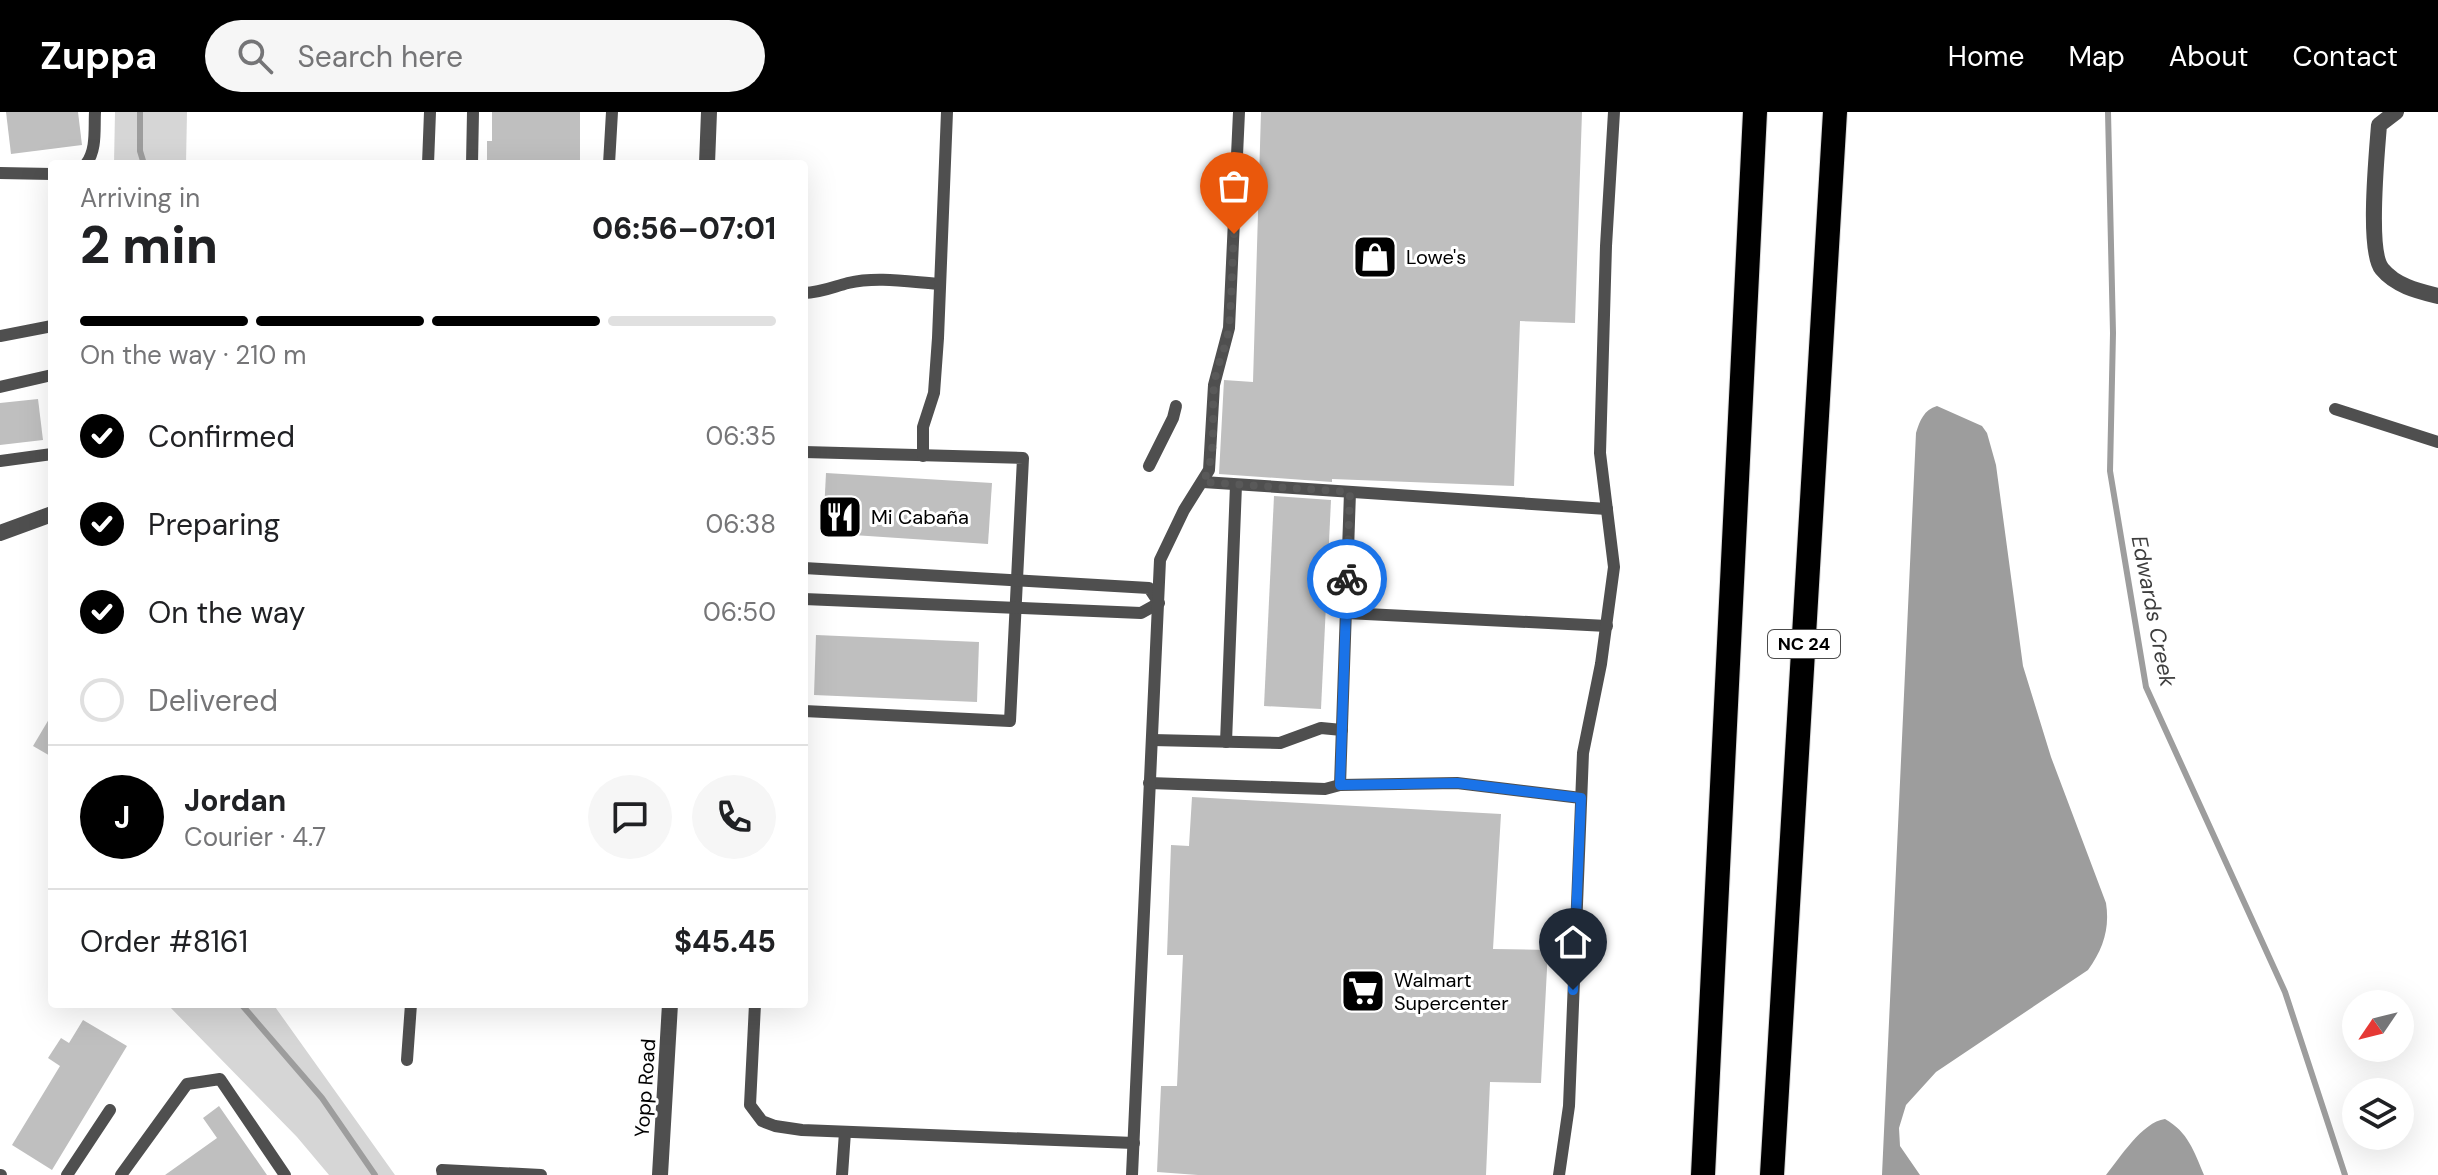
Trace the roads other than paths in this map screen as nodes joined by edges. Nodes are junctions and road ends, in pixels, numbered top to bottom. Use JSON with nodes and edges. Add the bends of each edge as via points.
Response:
{"nodes":[{"id":1,"x":95,"y":112,"type":"edge"},
{"id":2,"x":430,"y":112,"type":"edge"},
{"id":3,"x":473,"y":112,"type":"edge"},
{"id":4,"x":612,"y":112,"type":"edge"},
{"id":5,"x":709,"y":112,"type":"edge"},
{"id":6,"x":947,"y":112,"type":"edge"},
{"id":7,"x":1239,"y":112,"type":"edge"},
{"id":8,"x":1614,"y":112,"type":"edge"},
{"id":9,"x":1755,"y":112,"type":"edge"},
{"id":10,"x":1835,"y":112,"type":"edge"},
{"id":11,"x":2396,"y":112,"type":"edge"},
{"id":12,"x":89,"y":160,"type":"edge"},
{"id":13,"x":428,"y":160,"type":"edge"},
{"id":14,"x":472,"y":160,"type":"edge"},
{"id":15,"x":609,"y":160,"type":"edge"},
{"id":16,"x":707,"y":160,"type":"edge"},
{"id":17,"x":0,"y":173,"type":"edge"},
{"id":18,"x":48,"y":174,"type":"edge"},
{"id":19,"x":940,"y":284,"type":"junction"},
{"id":20,"x":808,"y":292,"type":"edge"},
{"id":21,"x":2438,"y":296,"type":"edge"},
{"id":22,"x":48,"y":327,"type":"edge"},
{"id":23,"x":0,"y":329,"type":"edge"},
{"id":24,"x":0,"y":336,"type":"edge"},
{"id":25,"x":48,"y":376,"type":"edge"},
{"id":26,"x":0,"y":387,"type":"edge"},
{"id":27,"x":1176,"y":406,"type":"dead end"},
{"id":28,"x":2335,"y":409,"type":"dead end"},
{"id":29,"x":2438,"y":442,"type":"edge"},
{"id":30,"x":19,"y":443,"type":"dead end"},
{"id":31,"x":808,"y":452,"type":"edge"},
{"id":32,"x":48,"y":455,"type":"edge"},
{"id":33,"x":923,"y":456,"type":"junction"},
{"id":34,"x":21,"y":458,"type":"junction"},
{"id":35,"x":0,"y":461,"type":"edge"},
{"id":36,"x":1149,"y":466,"type":"dead end"},
{"id":37,"x":1203,"y":482,"type":"junction"},
{"id":38,"x":1236,"y":485,"type":"junction"},
{"id":39,"x":1350,"y":492,"type":"junction"},
{"id":40,"x":1607,"y":509,"type":"junction"},
{"id":41,"x":48,"y":515,"type":"edge"},
{"id":42,"x":0,"y":533,"type":"edge"},
{"id":43,"x":808,"y":568,"type":"edge"},
{"id":44,"x":1017,"y":580,"type":"junction"},
{"id":45,"x":808,"y":599,"type":"edge"},
{"id":46,"x":1159,"y":603,"type":"junction"},
{"id":47,"x":1014,"y":607,"type":"junction"},
{"id":48,"x":1346,"y":613,"type":"junction"},
{"id":49,"x":1607,"y":626,"type":"junction"},
{"id":50,"x":808,"y":711,"type":"edge"},
{"id":51,"x":1342,"y":730,"type":"junction"},
{"id":52,"x":1152,"y":740,"type":"junction"},
{"id":53,"x":1226,"y":742,"type":"junction"},
{"id":54,"x":1149,"y":783,"type":"junction"},
{"id":55,"x":1340,"y":785,"type":"junction"},
{"id":56,"x":1581,"y":798,"type":"junction"},
{"id":57,"x":411,"y":1008,"type":"edge"},
{"id":58,"x":670,"y":1008,"type":"edge"},
{"id":59,"x":755,"y":1008,"type":"edge"},
{"id":60,"x":407,"y":1060,"type":"dead end"},
{"id":61,"x":110,"y":1110,"type":"dead end"},
{"id":62,"x":845,"y":1132,"type":"junction"},
{"id":63,"x":1134,"y":1143,"type":"junction"},
{"id":64,"x":443,"y":1172,"type":"edge"},
{"id":65,"x":67,"y":1175,"type":"edge"},
{"id":66,"x":121,"y":1175,"type":"edge"},
{"id":67,"x":285,"y":1175,"type":"edge"},
{"id":68,"x":541,"y":1175,"type":"edge"},
{"id":69,"x":660,"y":1175,"type":"edge"},
{"id":70,"x":842,"y":1175,"type":"edge"},
{"id":71,"x":1132,"y":1175,"type":"edge"},
{"id":72,"x":1559,"y":1175,"type":"edge"},
{"id":73,"x":1703,"y":1175,"type":"edge"},
{"id":74,"x":1772,"y":1175,"type":"edge"}],
"edges":[{"from":1,"to":12,"type":"lane"},
{"from":2,"to":13,"type":"lane"},
{"from":3,"to":14,"type":"lane"},
{"from":4,"to":15,"type":"lane"},
{"from":5,"to":16,"type":"street"},
{"from":6,"to":19,"type":"lane"},
{"from":7,"to":37,"type":"lane","via":[[1229,328],[1216,376],[1212,451]]},
{"from":8,"to":40,"type":"lane","via":[[1600,453]]},
{"from":9,"to":73,"type":"highway"},
{"from":10,"to":74,"type":"highway","number":"NC 24"},
{"from":11,"to":21,"type":"street","via":[[2379,125],[2374,243],[2381,268],[2406,287]]},
{"from":17,"to":18,"type":"lane"},
{"from":19,"to":20,"type":"lane","via":[[873,280]]},
{"from":19,"to":33,"type":"lane","via":[[934,393],[923,427]]},
{"from":22,"to":24,"type":"lane"},
{"from":23,"to":24,"type":"lane"},
{"from":25,"to":26,"type":"lane","via":[[14,389]]},
{"from":27,"to":36,"type":"lane"},
{"from":28,"to":29,"type":"lane"},
{"from":30,"to":34,"type":"lane"},
{"from":31,"to":33,"type":"lane"},
{"from":32,"to":34,"type":"lane"},
{"from":33,"to":44,"type":"lane","via":[[1023,458]]},
{"from":34,"to":35,"type":"lane"},
{"from":37,"to":38,"type":"lane"},
{"from":37,"to":46,"type":"lane","via":[[1160,560]]},
{"from":38,"to":39,"type":"lane"},
{"from":38,"to":53,"type":"lane"},
{"from":39,"to":40,"type":"lane"},
{"from":39,"to":48,"type":"lane"},
{"from":40,"to":49,"type":"lane","via":[[1614,567]]},
{"from":41,"to":42,"type":"street"},
{"from":43,"to":44,"type":"lane"},
{"from":44,"to":46,"type":"lane","via":[[1149,588]]},
{"from":44,"to":47,"type":"lane"},
{"from":45,"to":47,"type":"lane"},
{"from":46,"to":47,"type":"lane","via":[[1141,613]]},
{"from":46,"to":52,"type":"lane"},
{"from":47,"to":50,"type":"lane","via":[[1010,721]]},
{"from":48,"to":49,"type":"lane"},
{"from":48,"to":51,"type":"lane"},
{"from":49,"to":56,"type":"lane","via":[[1583,753]]},
{"from":51,"to":53,"type":"lane","via":[[1321,728],[1280,743]]},
{"from":51,"to":55,"type":"lane"},
{"from":52,"to":53,"type":"lane"},
{"from":52,"to":54,"type":"lane"},
{"from":54,"to":55,"type":"lane","via":[[1325,789]]},
{"from":54,"to":63,"type":"lane"},
{"from":55,"to":56,"type":"lane","via":[[1457,783]]},
{"from":56,"to":72,"type":"lane","via":[[1569,1106]]},
{"from":57,"to":60,"type":"lane"},
{"from":58,"to":69,"type":"street","name":"Yopp Road"},
{"from":59,"to":62,"type":"lane","via":[[750,1105],[754,1113],[775,1126]]},
{"from":61,"to":65,"type":"lane"},
{"from":62,"to":63,"type":"lane"},
{"from":62,"to":70,"type":"lane"},
{"from":63,"to":71,"type":"lane"},
{"from":64,"to":68,"type":"lane"},
{"from":66,"to":67,"type":"lane","via":[[187,1084],[220,1079]]}]}
